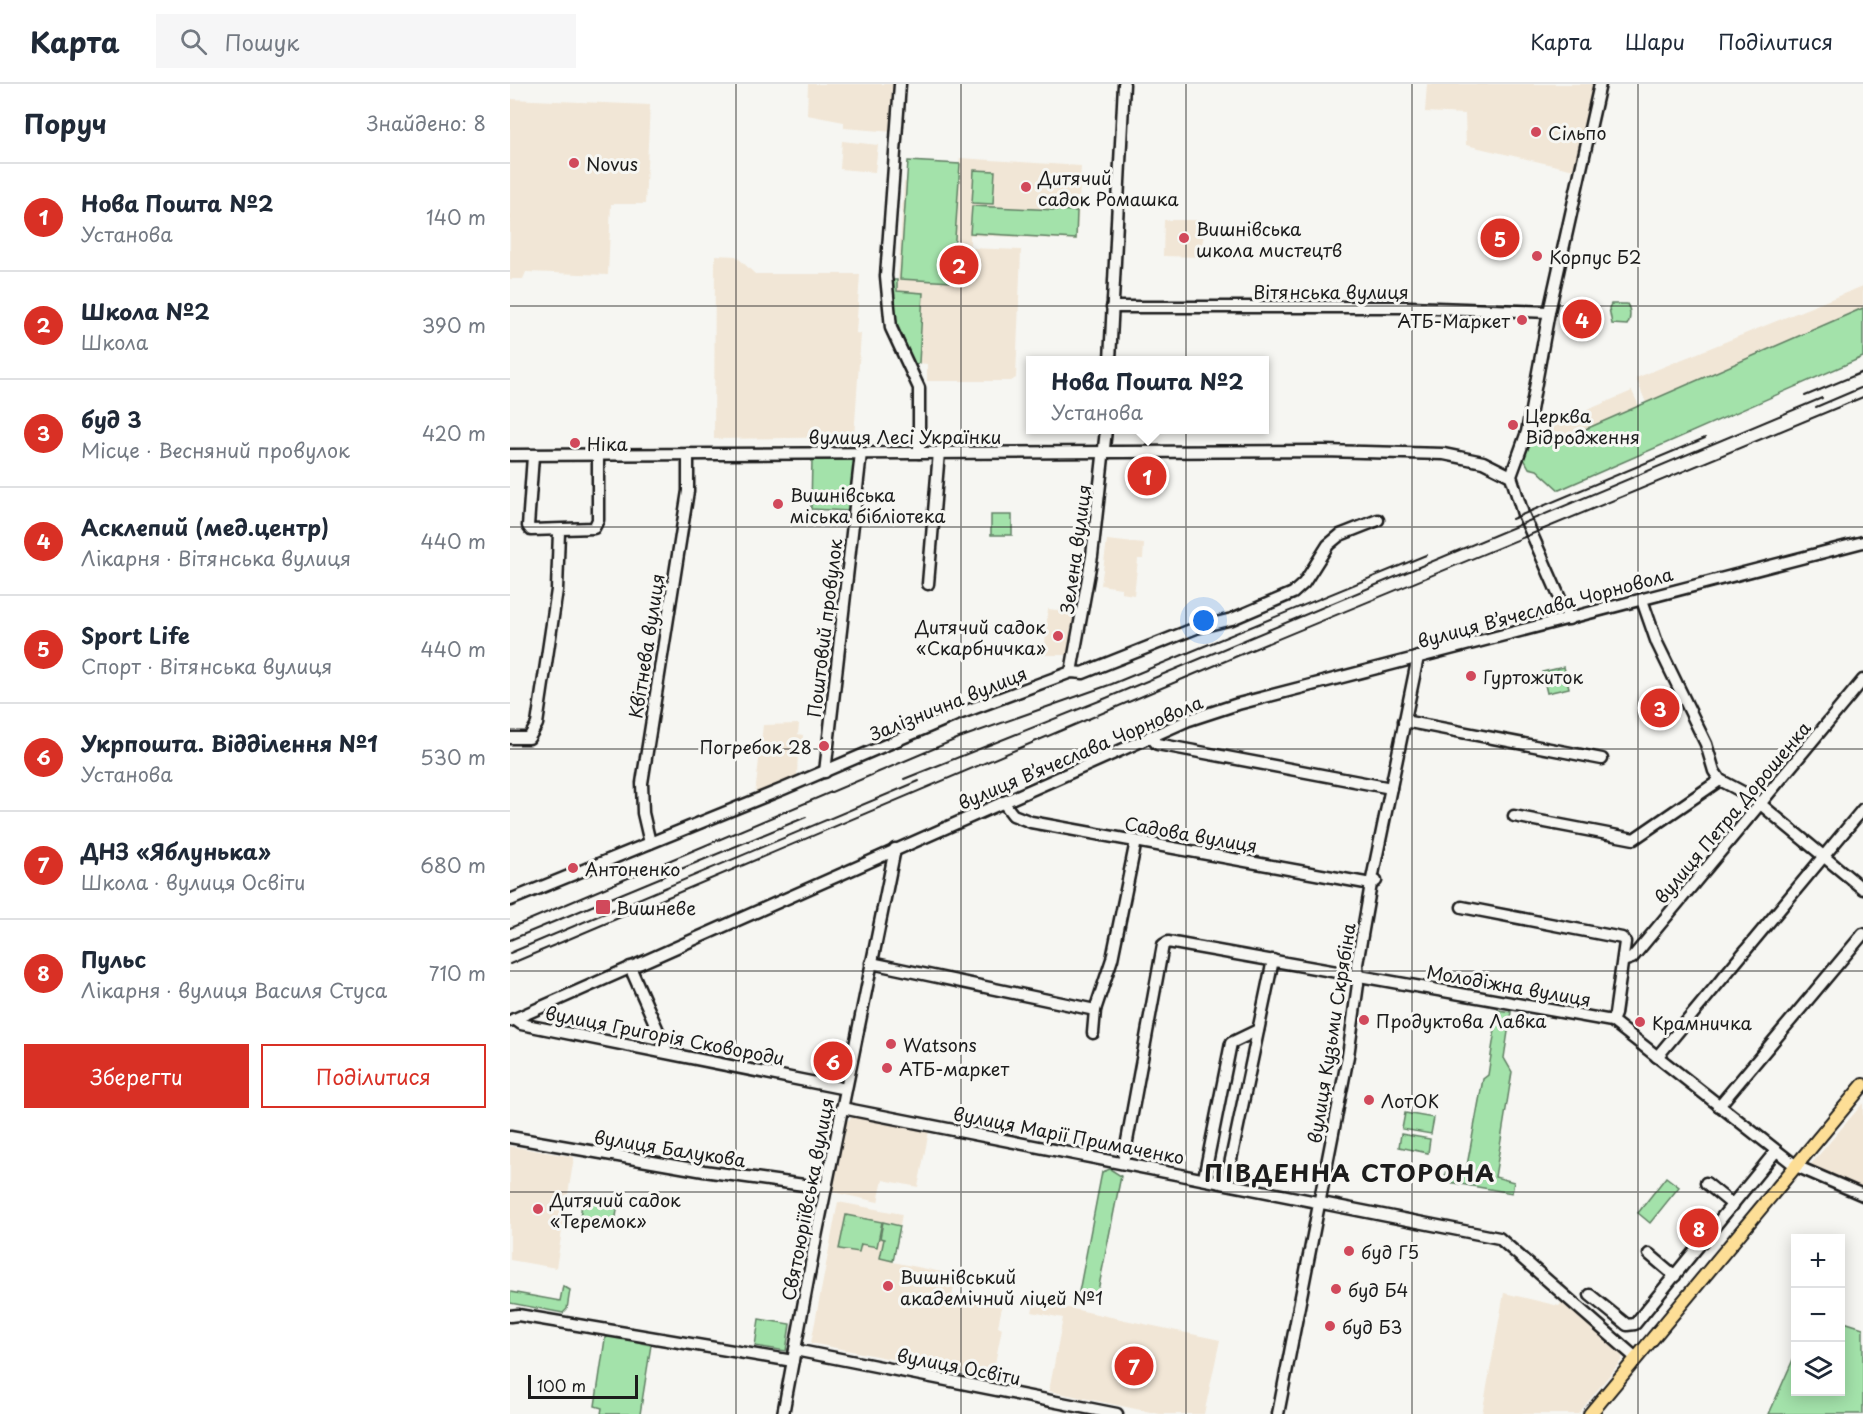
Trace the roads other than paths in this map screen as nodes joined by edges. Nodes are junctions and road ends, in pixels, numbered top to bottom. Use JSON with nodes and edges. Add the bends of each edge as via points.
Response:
{"nodes":[{"id":1,"x":900,"y":84,"type":"edge"},
{"id":2,"x":1124,"y":84,"type":"edge"},
{"id":3,"x":1600,"y":84,"type":"edge"},
{"id":4,"x":1112,"y":307,"type":"junction"},
{"id":5,"x":1549,"y":312,"type":"junction"},
{"id":6,"x":1110,"y":356,"type":"edge"},
{"id":7,"x":1106,"y":434,"type":"edge"},
{"id":8,"x":1105,"y":451,"type":"junction"},
{"id":9,"x":939,"y":452,"type":"junction"},
{"id":10,"x":861,"y":453,"type":"junction"},
{"id":11,"x":919,"y":453,"type":"junction"},
{"id":12,"x":688,"y":454,"type":"junction"},
{"id":13,"x":510,"y":455,"type":"edge"},
{"id":14,"x":598,"y":455,"type":"junction"},
{"id":15,"x":532,"y":456,"type":"junction"},
{"id":16,"x":1511,"y":476,"type":"junction"},
{"id":17,"x":1378,"y":520,"type":"dead end"},
{"id":18,"x":559,"y":531,"type":"junction"},
{"id":19,"x":1863,"y":542,"type":"edge"},
{"id":20,"x":928,"y":584,"type":"dead end"},
{"id":21,"x":1642,"y":600,"type":"junction"},
{"id":22,"x":1569,"y":619,"type":"junction"},
{"id":23,"x":1418,"y":657,"type":"junction"},
{"id":24,"x":1071,"y":672,"type":"junction"},
{"id":25,"x":1863,"y":680,"type":"edge"},
{"id":26,"x":1404,"y":721,"type":"junction"},
{"id":27,"x":1150,"y":736,"type":"junction"},
{"id":28,"x":510,"y":738,"type":"edge"},
{"id":29,"x":1602,"y":759,"type":"dead end"},
{"id":30,"x":825,"y":772,"type":"junction"},
{"id":31,"x":1720,"y":780,"type":"junction"},
{"id":32,"x":1390,"y":788,"type":"junction"},
{"id":33,"x":1004,"y":802,"type":"junction"},
{"id":34,"x":1761,"y":805,"type":"junction"},
{"id":35,"x":1863,"y":808,"type":"edge"},
{"id":36,"x":1514,"y":816,"type":"dead end"},
{"id":37,"x":1136,"y":841,"type":"junction"},
{"id":38,"x":650,"y":843,"type":"junction"},
{"id":39,"x":895,"y":849,"type":"junction"},
{"id":40,"x":1823,"y":857,"type":"junction"},
{"id":41,"x":1375,"y":881,"type":"junction"},
{"id":42,"x":1863,"y":889,"type":"edge"},
{"id":43,"x":510,"y":900,"type":"edge"},
{"id":44,"x":1462,"y":907,"type":"dead end"},
{"id":45,"x":1863,"y":934,"type":"edge"},
{"id":46,"x":1273,"y":960,"type":"junction"},
{"id":47,"x":1623,"y":961,"type":"junction"},
{"id":48,"x":871,"y":963,"type":"junction"},
{"id":49,"x":630,"y":967,"type":"junction"},
{"id":50,"x":1358,"y":974,"type":"junction"},
{"id":51,"x":1095,"y":1010,"type":"junction"},
{"id":52,"x":512,"y":1020,"type":"edge"},
{"id":53,"x":1612,"y":1021,"type":"junction"},
{"id":54,"x":1258,"y":1030,"type":"junction"},
{"id":55,"x":1093,"y":1033,"type":"dead end"},
{"id":56,"x":667,"y":1051,"type":"junction"},
{"id":57,"x":1657,"y":1057,"type":"junction"},
{"id":58,"x":1863,"y":1085,"type":"edge"},
{"id":59,"x":846,"y":1089,"type":"junction"},
{"id":60,"x":1719,"y":1106,"type":"junction"},
{"id":61,"x":843,"y":1108,"type":"junction"},
{"id":62,"x":510,"y":1137,"type":"edge"},
{"id":63,"x":1776,"y":1151,"type":"junction"},
{"id":64,"x":1123,"y":1162,"type":"junction"},
{"id":65,"x":1796,"y":1166,"type":"junction"},
{"id":66,"x":1204,"y":1178,"type":"junction"},
{"id":67,"x":1226,"y":1183,"type":"junction"},
{"id":68,"x":1706,"y":1183,"type":"dead end"},
{"id":69,"x":825,"y":1188,"type":"junction"},
{"id":70,"x":1863,"y":1195,"type":"edge"},
{"id":71,"x":1320,"y":1201,"type":"junction"},
{"id":72,"x":1733,"y":1205,"type":"junction"},
{"id":73,"x":1649,"y":1254,"type":"dead end"},
{"id":74,"x":1675,"y":1276,"type":"junction"},
{"id":75,"x":1590,"y":1295,"type":"dead end"},
{"id":76,"x":510,"y":1316,"type":"edge"},
{"id":77,"x":794,"y":1356,"type":"junction"},
{"id":78,"x":1636,"y":1358,"type":"junction"},
{"id":79,"x":783,"y":1414,"type":"edge"},
{"id":80,"x":1117,"y":1414,"type":"edge"},
{"id":81,"x":1278,"y":1414,"type":"edge"},
{"id":82,"x":1590,"y":1414,"type":"edge"}],
"edges":[{"from":1,"to":11,"type":"street","via":[[886,276],[891,328],[919,388]]},
{"from":2,"to":4,"type":"street"},
{"from":3,"to":5,"type":"street"},
{"from":4,"to":5,"type":"street","name":"Вітянська вулиця","via":[[1410,307]]},
{"from":4,"to":6,"type":"street"},
{"from":5,"to":16,"type":"street","via":[[1527,432]]},
{"from":7,"to":8,"type":"street","name":"Зелена вулиця"},
{"from":8,"to":9,"type":"street","name":"вулиця Лесі Українки"},
{"from":8,"to":16,"type":"street","name":"вулиця Лесі Українки","via":[[1444,454],[1484,462]]},
{"from":8,"to":24,"type":"street","name":"Зелена вулиця"},
{"from":9,"to":11,"type":"street","name":"вулиця Лесі Українки"},
{"from":9,"to":20,"type":"street"},
{"from":10,"to":11,"type":"street","name":"вулиця Лесі Українки"},
{"from":10,"to":12,"type":"street","name":"вулиця Лесі Українки"},
{"from":10,"to":30,"type":"street","name":"Поштовий провулок"},
{"from":12,"to":14,"type":"street","name":"вулиця Лесі Українки"},
{"from":12,"to":38,"type":"street","name":"Квітнева вулиця","via":[[688,491],[642,783]]},
{"from":13,"to":15,"type":"street","name":"вулиця Лесі Українки"},
{"from":14,"to":15,"type":"street","name":"вулиця Лесі Українки"},
{"from":14,"to":18,"type":"street","via":[[598,520],[594,528]]},
{"from":15,"to":18,"type":"street","via":[[528,526],[531,530]]},
{"from":16,"to":22,"type":"street"},
{"from":17,"to":24,"type":"street","name":"Залізнична вулиця","via":[[1340,535],[1328,545],[1293,593],[1083,673]]},
{"from":18,"to":28,"type":"street","via":[[557,590],[537,724],[529,738]]},
{"from":19,"to":21,"type":"street","name":"вулиця Вʼячеслава Чорновола"},
{"from":21,"to":22,"type":"street","name":"вулиця Вʼячеслава Чорновола"},
{"from":21,"to":31,"type":"street","via":[[1657,643]]},
{"from":22,"to":23,"type":"street","name":"вулиця Вʼячеслава Чорновола"},
{"from":23,"to":26,"type":"street","name":"вулиця Кузьми Скрябіна"},
{"from":23,"to":27,"type":"street","name":"вулиця Вʼячеслава Чорновола","via":[[1238,704]]},
{"from":24,"to":30,"type":"street","name":"Залізнична вулиця","via":[[956,715]]},
{"from":25,"to":34,"type":"street","name":"вулиця Петра Дорошенка"},
{"from":26,"to":29,"type":"street"},
{"from":26,"to":32,"type":"street","name":"вулиця Кузьми Скрябіна"},
{"from":27,"to":32,"type":"street","via":[[1157,744]]},
{"from":27,"to":33,"type":"street","name":"вулиця Вʼячеслава Чорновола"},
{"from":30,"to":38,"type":"street","name":"Залізнична вулиця"},
{"from":31,"to":34,"type":"street"},
{"from":31,"to":36,"type":"street","via":[[1634,839]]},
{"from":32,"to":41,"type":"street","name":"вулиця Кузьми Скрябіна"},
{"from":33,"to":37,"type":"street","name":"Садова вулиця","via":[[1013,815],[1030,822]]},
{"from":33,"to":39,"type":"street","name":"вулиця Вʼячеслава Чорновола"},
{"from":34,"to":40,"type":"street"},
{"from":34,"to":47,"type":"street","name":"вулиця Петра Дорошенка","via":[[1632,957]]},
{"from":35,"to":40,"type":"street"},
{"from":37,"to":41,"type":"street","name":"Садова вулиця"},
{"from":37,"to":51,"type":"street","via":[[1112,959]]},
{"from":38,"to":43,"type":"street","name":"Залізнична вулиця"},
{"from":39,"to":48,"type":"street","name":"Святоюріївська вулиця"},
{"from":39,"to":49,"type":"street","name":"вулиця Вʼячеслава Чорновола"},
{"from":40,"to":42,"type":"street"},
{"from":40,"to":57,"type":"street"},
{"from":41,"to":50,"type":"street","name":"вулиця Кузьми Скрябіна"},
{"from":44,"to":47,"type":"street","via":[[1616,935],[1625,942]]},
{"from":45,"to":60,"type":"street"},
{"from":46,"to":50,"type":"street","name":"Молодіжна вулиця"},
{"from":46,"to":54,"type":"street"},
{"from":46,"to":64,"type":"street","name":"Молодіжна вулиця","via":[[1168,942],[1163,945]]},
{"from":47,"to":53,"type":"street"},
{"from":48,"to":51,"type":"street"},
{"from":48,"to":59,"type":"street","name":"Святоюріївська вулиця"},
{"from":49,"to":52,"type":"street","name":"вулиця Вʼячеслава Чорновола"},
{"from":49,"to":56,"type":"street"},
{"from":50,"to":53,"type":"street","name":"Молодіжна вулиця"},
{"from":50,"to":71,"type":"street","name":"вулиця Кузьми Скрябіна","via":[[1348,1056]]},
{"from":51,"to":55,"type":"street"},
{"from":52,"to":56,"type":"street","name":"вулиця Григорія Сковороди"},
{"from":53,"to":57,"type":"street","name":"Молодіжна вулиця"},
{"from":54,"to":66,"type":"street","via":[[1231,1043]]},
{"from":54,"to":67,"type":"street"},
{"from":56,"to":59,"type":"street","name":"вулиця Григорія Сковороди"},
{"from":57,"to":60,"type":"street","name":"Молодіжна вулиця"},
{"from":58,"to":65,"type":"main road"},
{"from":59,"to":61,"type":"street","name":"Святоюріївська вулиця"},
{"from":60,"to":63,"type":"street","name":"Молодіжна вулиця"},
{"from":61,"to":64,"type":"street","name":"вулиця Марії Примаченко"},
{"from":61,"to":69,"type":"street","name":"Святоюріївська вулиця"},
{"from":62,"to":69,"type":"street","name":"вулиця Балукова"},
{"from":63,"to":65,"type":"street","name":"Молодіжна вулиця"},
{"from":63,"to":72,"type":"street"},
{"from":64,"to":66,"type":"street","name":"вулиця Марії Примаченко"},
{"from":65,"to":70,"type":"street","name":"Молодіжна вулиця"},
{"from":65,"to":78,"type":"main road"},
{"from":66,"to":67,"type":"street","name":"вулиця Марії Примаченко"},
{"from":67,"to":71,"type":"street","name":"вулиця Марії Примаченко"},
{"from":68,"to":72,"type":"street"},
{"from":69,"to":77,"type":"street","name":"Святоюріївська вулиця"},
{"from":71,"to":78,"type":"street","name":"вулиця Марії Примаченко","via":[[1499,1238]]},
{"from":71,"to":81,"type":"street","name":"вулиця Кузьми Скрябіна"},
{"from":72,"to":74,"type":"street"},
{"from":73,"to":74,"type":"street"},
{"from":74,"to":75,"type":"street","via":[[1635,1324],[1627,1325]]},
{"from":76,"to":77,"type":"street","name":"вулиця Освіти"},
{"from":77,"to":79,"type":"street","name":"Святоюріївська вулиця"},
{"from":77,"to":80,"type":"street","name":"вулиця Освіти"},
{"from":78,"to":82,"type":"main road"}]}
